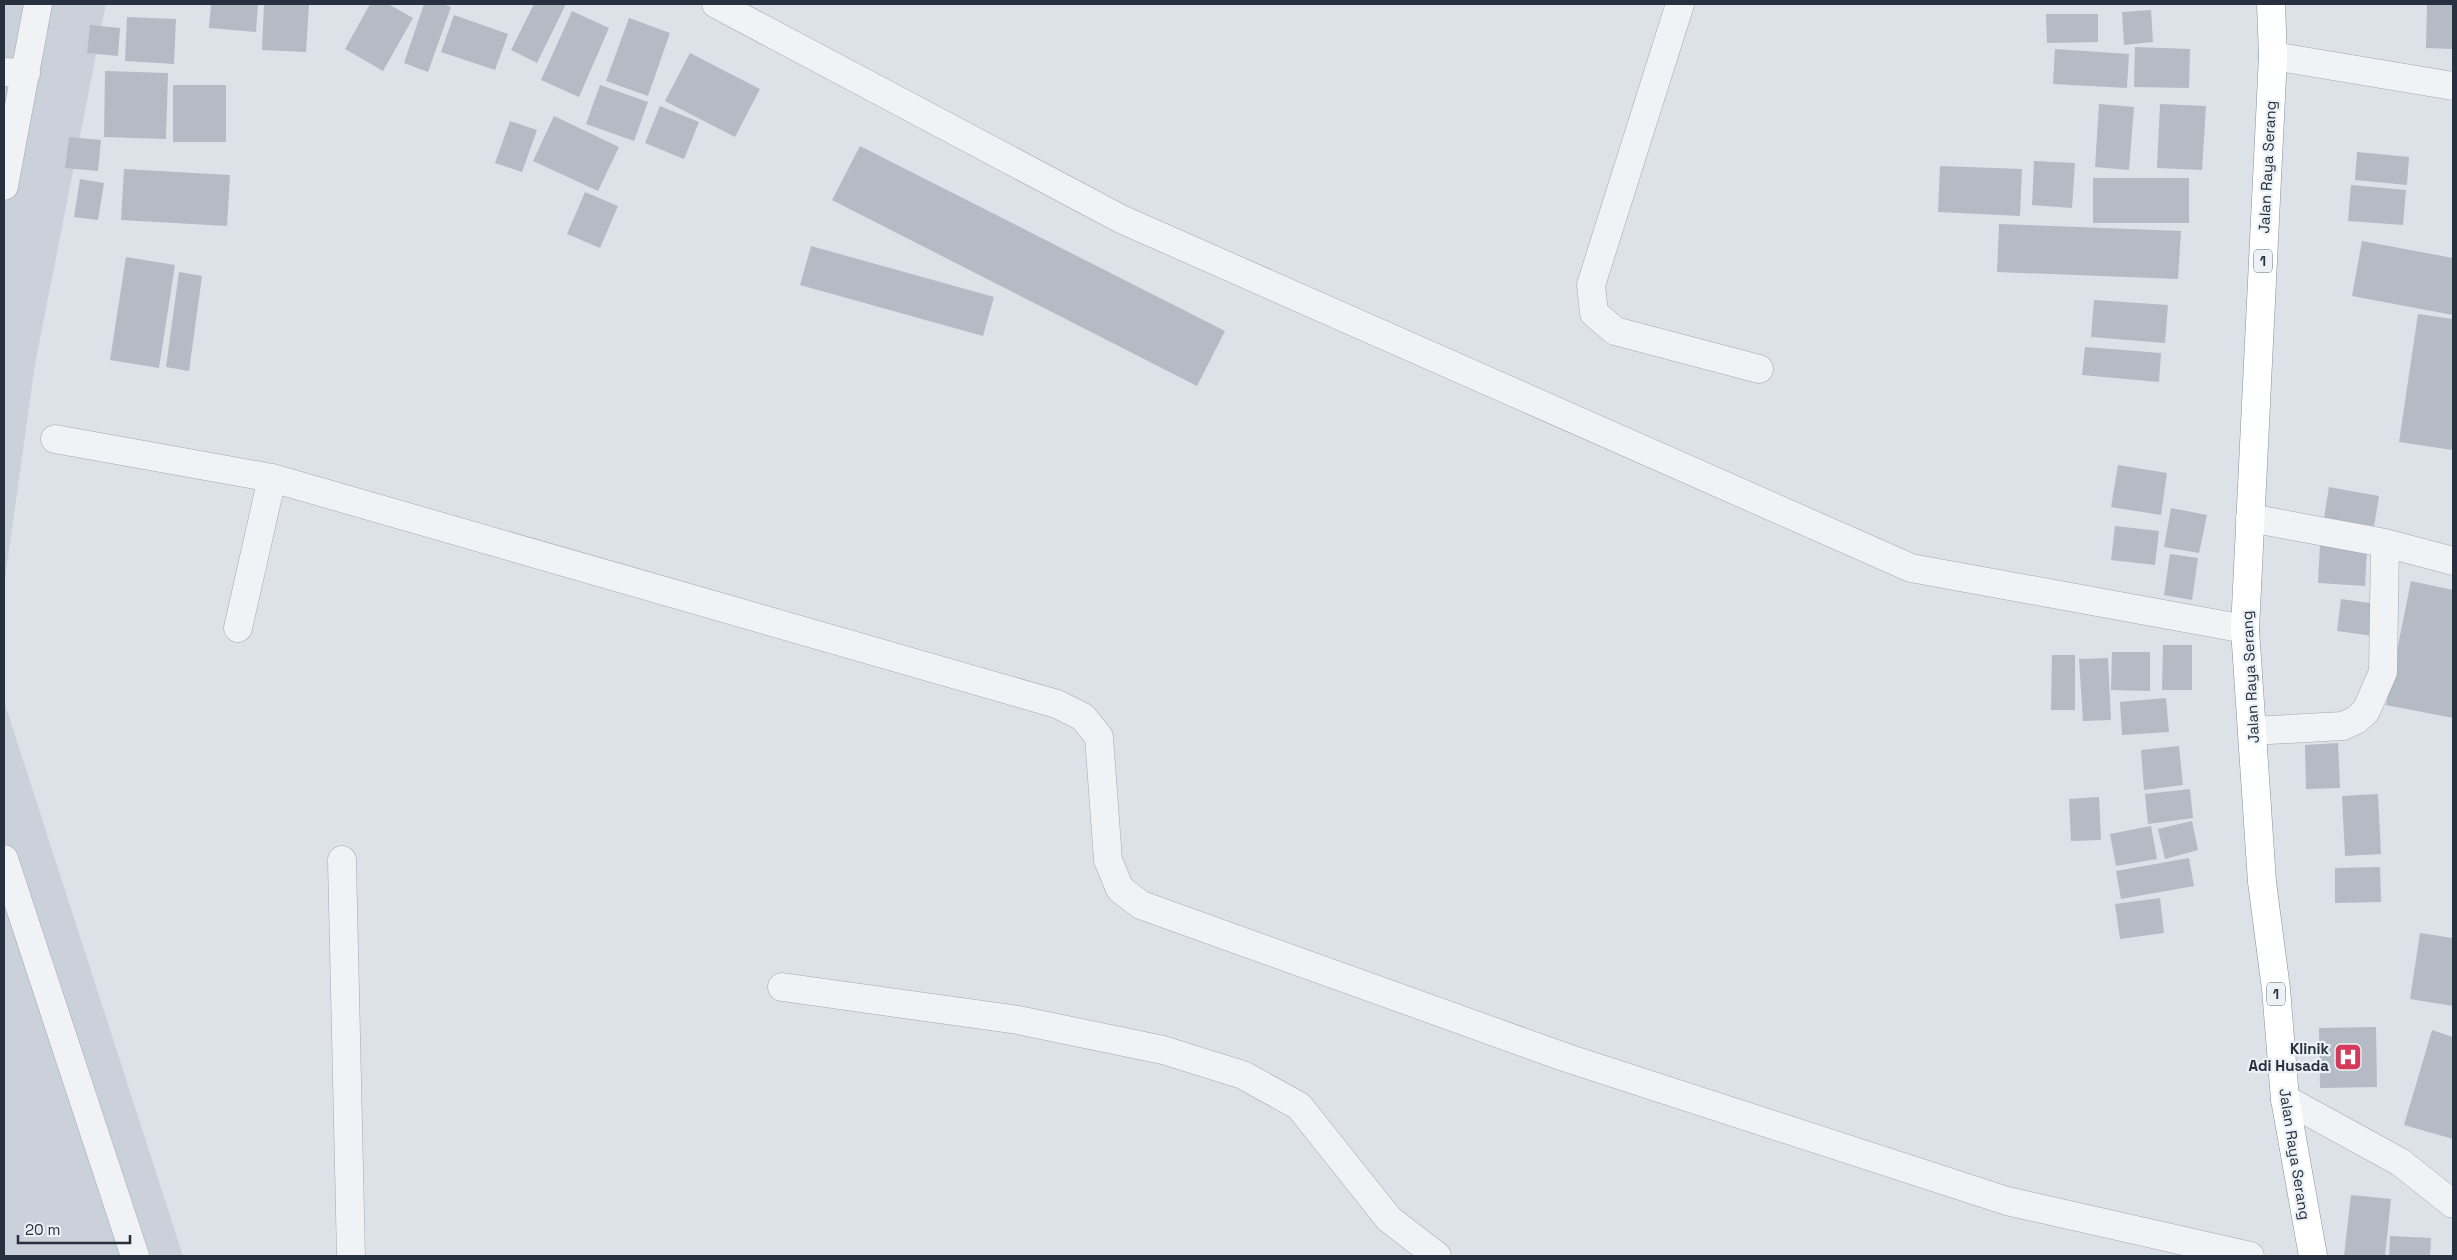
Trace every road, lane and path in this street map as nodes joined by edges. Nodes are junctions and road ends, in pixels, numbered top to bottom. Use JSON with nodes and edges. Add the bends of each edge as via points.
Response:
{"nodes":[{"id":1,"x":38,"y":4,"type":"edge"},
{"id":2,"x":716,"y":4,"type":"edge"},
{"id":3,"x":1680,"y":4,"type":"edge"},
{"id":4,"x":2271,"y":4,"type":"edge"},
{"id":5,"x":2273,"y":56,"type":"junction"},
{"id":6,"x":15,"y":72,"type":"edge"},
{"id":7,"x":2453,"y":86,"type":"edge"},
{"id":8,"x":4,"y":186,"type":"edge"},
{"id":9,"x":1759,"y":369,"type":"dead end"},
{"id":10,"x":55,"y":439,"type":"dead end"},
{"id":11,"x":272,"y":478,"type":"junction"},
{"id":12,"x":2250,"y":518,"type":"junction"},
{"id":13,"x":2385,"y":543,"type":"junction"},
{"id":14,"x":2453,"y":561,"type":"edge"},
{"id":15,"x":238,"y":628,"type":"dead end"},
{"id":16,"x":2245,"y":629,"type":"junction"},
{"id":17,"x":2252,"y":731,"type":"junction"},
{"id":18,"x":4,"y":859,"type":"edge"},
{"id":19,"x":342,"y":860,"type":"dead end"},
{"id":20,"x":782,"y":987,"type":"dead end"},
{"id":21,"x":2285,"y":1100,"type":"junction"},
{"id":22,"x":2453,"y":1204,"type":"edge"},
{"id":23,"x":135,"y":1256,"type":"edge"},
{"id":24,"x":351,"y":1256,"type":"edge"},
{"id":25,"x":1437,"y":1256,"type":"edge"},
{"id":26,"x":2250,"y":1256,"type":"edge"},
{"id":27,"x":2313,"y":1256,"type":"edge"}],
"edges":[{"from":1,"to":6,"type":"street"},
{"from":2,"to":16,"type":"street","via":[[1121,218],[1912,568]]},
{"from":3,"to":9,"type":"street","via":[[1591,285],[1594,314],[1615,331]]},
{"from":4,"to":5,"type":"highway","name":"Jalan Raya Serang","number":"1"},
{"from":5,"to":7,"type":"street"},
{"from":5,"to":12,"type":"highway","name":"Jalan Raya Serang","number":"1"},
{"from":6,"to":8,"type":"street"},
{"from":10,"to":11,"type":"street"},
{"from":11,"to":15,"type":"street"},
{"from":11,"to":26,"type":"street","via":[[1057,704],[1083,717],[1100,736],[1108,860],[1120,889],[1141,905],[1567,1058],[2007,1201]]},
{"from":12,"to":13,"type":"street"},
{"from":12,"to":16,"type":"highway","name":"Jalan Raya Serang","number":"1"},
{"from":13,"to":14,"type":"street"},
{"from":13,"to":17,"type":"street","via":[[2383,672],[2366,711],[2343,726]]},
{"from":16,"to":17,"type":"highway","name":"Jalan Raya Serang","number":"1"},
{"from":17,"to":21,"type":"highway","name":"Jalan Raya Serang","number":"1","via":[[2262,882],[2276,989]]},
{"from":18,"to":23,"type":"street"},
{"from":19,"to":24,"type":"street"},
{"from":20,"to":25,"type":"street","via":[[1018,1020],[1162,1050],[1243,1075],[1299,1106],[1389,1219]]},
{"from":21,"to":22,"type":"street","via":[[2400,1162]]},
{"from":21,"to":27,"type":"highway","name":"Jalan Raya Serang","number":"1"}]}
